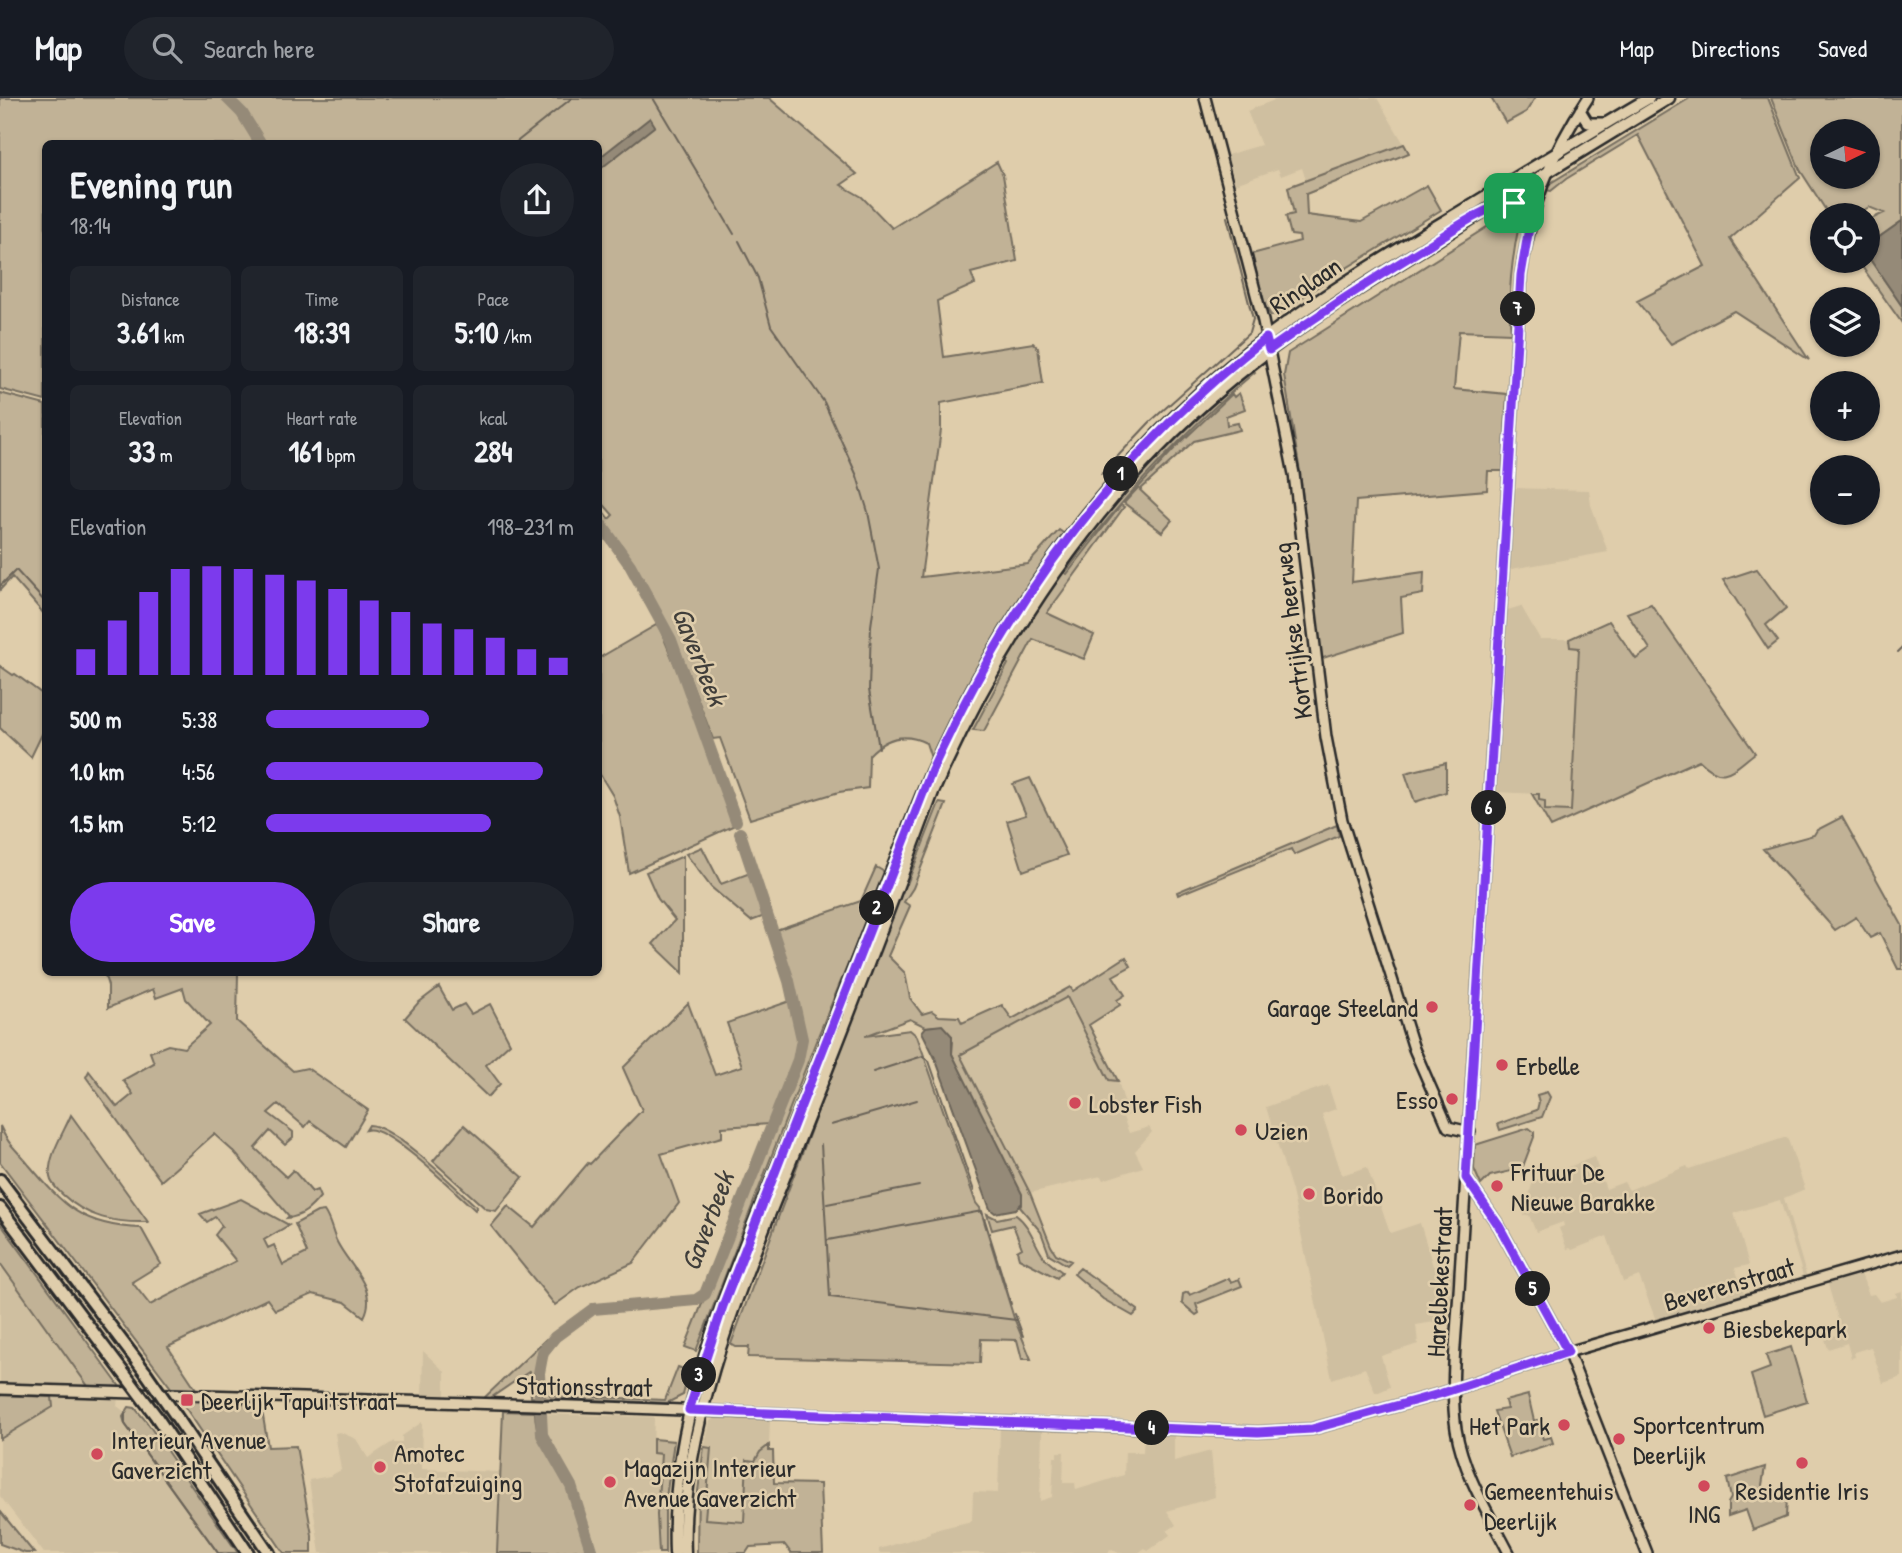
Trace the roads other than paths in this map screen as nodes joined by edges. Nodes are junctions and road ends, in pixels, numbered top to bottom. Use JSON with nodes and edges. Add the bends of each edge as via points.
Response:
{"nodes":[{"id":1,"x":1205,"y":98,"type":"edge"},
{"id":2,"x":1588,"y":98,"type":"edge"},
{"id":3,"x":1649,"y":98,"type":"edge"},
{"id":4,"x":1670,"y":98,"type":"edge"},
{"id":5,"x":1580,"y":110,"type":"junction"},
{"id":6,"x":1607,"y":123,"type":"junction"},
{"id":7,"x":1554,"y":155,"type":"junction"},
{"id":8,"x":1547,"y":168,"type":"junction"},
{"id":9,"x":1489,"y":208,"type":"junction"},
{"id":10,"x":1530,"y":222,"type":"junction"},
{"id":11,"x":1266,"y":338,"type":"junction"},
{"id":12,"x":1269,"y":350,"type":"junction"},
{"id":13,"x":1470,"y":1132,"type":"junction"},
{"id":14,"x":1466,"y":1178,"type":"junction"},
{"id":15,"x":0,"y":1180,"type":"edge"},
{"id":16,"x":0,"y":1209,"type":"edge"},
{"id":17,"x":1902,"y":1255,"type":"edge"},
{"id":18,"x":1568,"y":1352,"type":"junction"},
{"id":19,"x":0,"y":1389,"type":"edge"},
{"id":20,"x":1454,"y":1389,"type":"junction"},
{"id":21,"x":689,"y":1410,"type":"junction"},
{"id":22,"x":703,"y":1411,"type":"junction"},
{"id":23,"x":248,"y":1553,"type":"edge"},
{"id":24,"x":269,"y":1553,"type":"edge"},
{"id":25,"x":675,"y":1553,"type":"edge"},
{"id":26,"x":685,"y":1553,"type":"edge"},
{"id":27,"x":1509,"y":1553,"type":"edge"},
{"id":28,"x":1647,"y":1553,"type":"edge"}],
"edges":[{"from":1,"to":11,"type":"street","name":"Kortrijkse heerweg"},
{"from":2,"to":5,"type":"street"},
{"from":3,"to":6,"type":"main road"},
{"from":4,"to":8,"type":"main road"},
{"from":5,"to":6,"type":"street","via":[[1588,123]]},
{"from":5,"to":7,"type":"street"},
{"from":6,"to":7,"type":"main road"},
{"from":7,"to":8,"type":"main road"},
{"from":8,"to":9,"type":"main road","name":"Ringlaan"},
{"from":8,"to":10,"type":"street","name":"Harelbekestraat"},
{"from":8,"to":11,"type":"main road","name":"Ringlaan","via":[[1365,270]]},
{"from":9,"to":10,"type":"street","via":[[1518,204]]},
{"from":9,"to":12,"type":"main road","name":"Ringlaan"},
{"from":10,"to":13,"type":"street","name":"Harelbekestraat","via":[[1521,275]]},
{"from":11,"to":12,"type":"street","name":"Kortrijkse heerweg"},
{"from":11,"to":21,"type":"main road","name":"Ringlaan","via":[[1160,432],[1092,507],[1029,593],[973,684],[932,770],[880,902],[723,1306]]},
{"from":12,"to":13,"type":"street","name":"Kortrijkse heerweg","via":[[1294,474],[1326,737],[1342,820],[1417,1059],[1448,1127]]},
{"from":12,"to":22,"type":"main road","name":"Ringlaan","via":[[1181,426],[1080,540],[1031,607],[958,734],[735,1304]]},
{"from":13,"to":14,"type":"street","name":"Harelbekestraat"},
{"from":14,"to":18,"type":"street","via":[[1499,1226]]},
{"from":14,"to":20,"type":"street","name":"Harelbekestraat"},
{"from":15,"to":24,"type":"highway","bridge":true,"via":[[146,1373]]},
{"from":16,"to":23,"type":"highway","bridge":true,"via":[[156,1416]]},
{"from":17,"to":18,"type":"street","name":"Beverenstraat"},
{"from":18,"to":20,"type":"street","name":"Beverenstraat"},
{"from":18,"to":28,"type":"street"},
{"from":19,"to":21,"type":"street","name":"Stationsstraat"},
{"from":20,"to":22,"type":"street","name":"Stationsstraat","via":[[1312,1429],[1270,1432]]},
{"from":20,"to":27,"type":"street","name":"Harelbekestraat","via":[[1456,1430],[1463,1455]]},
{"from":21,"to":22,"type":"street","name":"Stationsstraat"},
{"from":21,"to":25,"type":"main road","name":"Ringlaan","via":[[676,1503]]},
{"from":22,"to":26,"type":"main road","name":"Ringlaan","via":[[687,1499]]}]}
